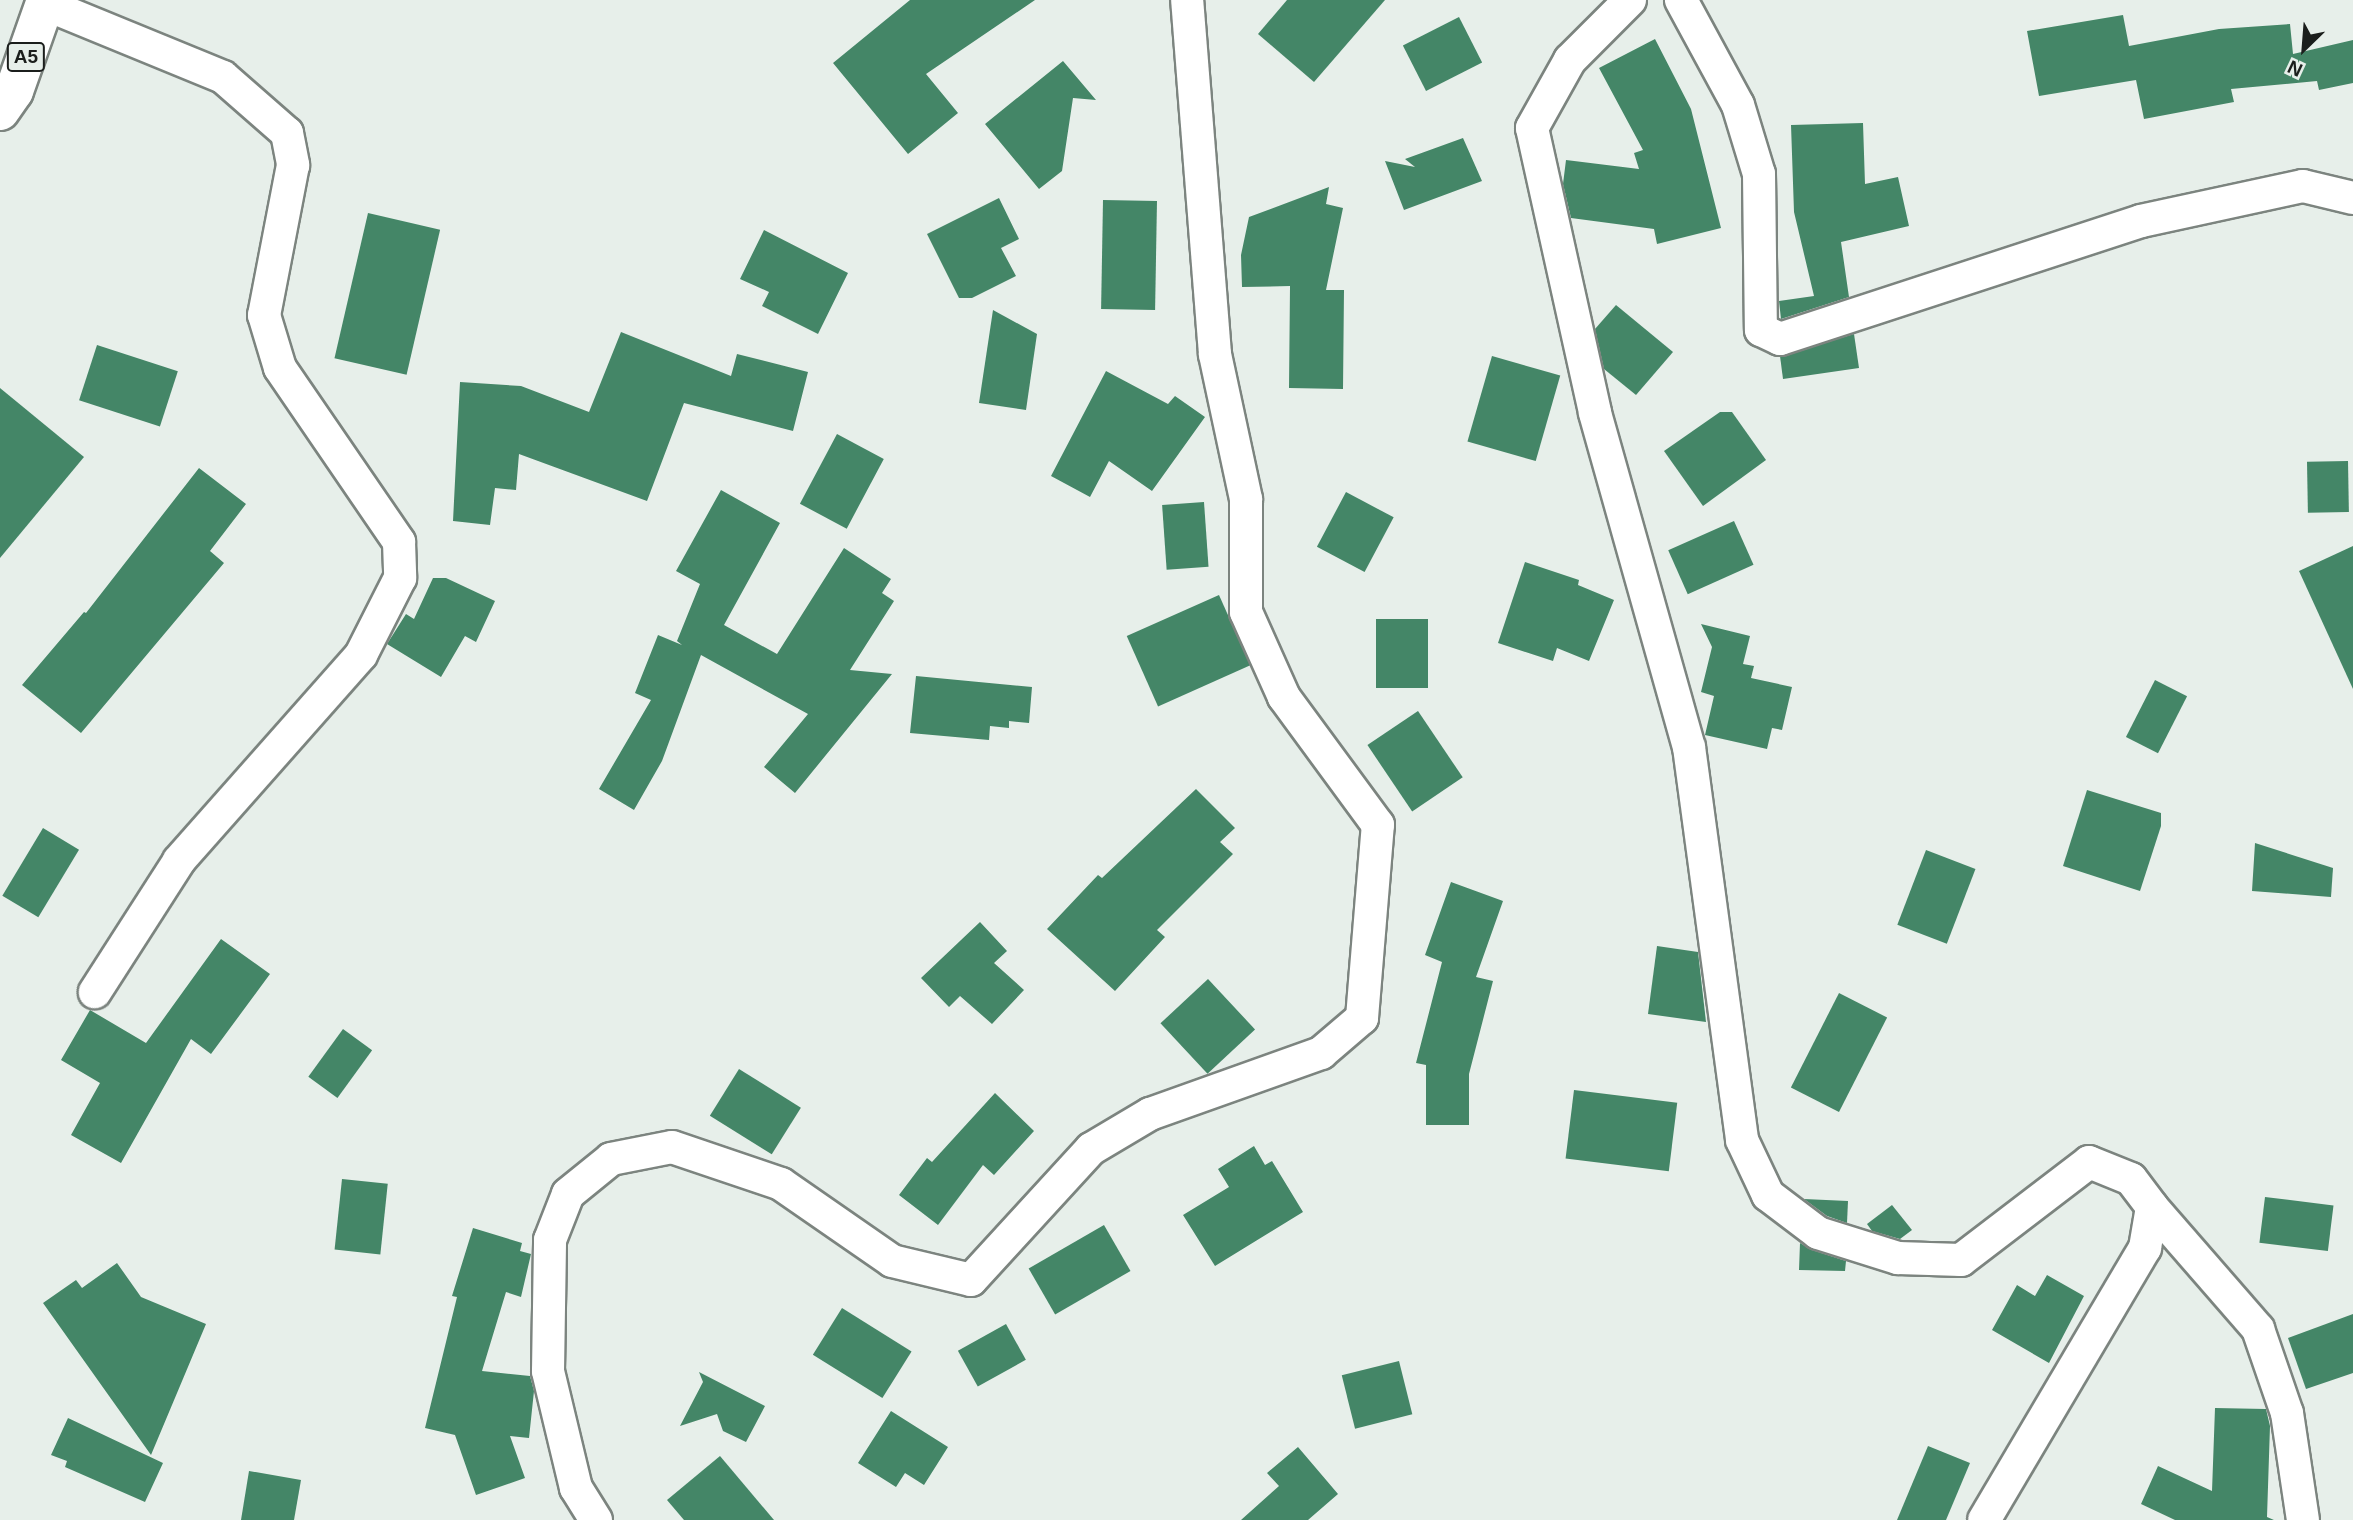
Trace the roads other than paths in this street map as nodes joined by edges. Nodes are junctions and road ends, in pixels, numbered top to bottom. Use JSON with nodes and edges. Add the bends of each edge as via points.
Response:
{"nodes":[{"id":1,"x":1187,"y":0,"type":"edge"},
{"id":2,"x":1629,"y":0,"type":"edge"},
{"id":3,"x":1681,"y":0,"type":"edge"},
{"id":4,"x":46,"y":2,"type":"edge"},
{"id":5,"x":0,"y":111,"type":"edge"},
{"id":6,"x":2353,"y":198,"type":"edge"},
{"id":7,"x":95,"y":992,"type":"dead end"},
{"id":8,"x":2152,"y":1207,"type":"junction"},
{"id":9,"x":596,"y":1520,"type":"edge"},
{"id":10,"x":1984,"y":1520,"type":"edge"},
{"id":11,"x":2302,"y":1520,"type":"edge"}],
"edges":[{"from":1,"to":9,"type":"street","via":[[1215,354],[1246,499],[1245,612],[1284,697],[1378,825],[1362,1018],[1321,1053],[1150,1114],[1091,1149],[971,1280],[892,1261],[781,1184],[672,1147],[611,1159],[568,1194],[550,1240],[548,1371],[576,1488]]},
{"from":2,"to":8,"type":"street","via":[[1570,60],[1532,128],[1595,413],[1689,747],[1742,1140],[1768,1195],[1818,1233],[1898,1258],[1961,1260],[2090,1162],[2131,1179]]},
{"from":3,"to":6,"type":"street","via":[[1738,105],[1759,174],[1761,330],[1780,340],[2141,221],[2303,186]]},
{"from":4,"to":5,"type":"highway","number":"A5","via":[[14,91]]},
{"from":4,"to":7,"type":"street","via":[[223,77],[288,133],[293,165],[264,315],[280,368],[399,542],[400,578],[361,655],[179,861]]},
{"from":8,"to":10,"type":"street","via":[[2145,1248]]},
{"from":8,"to":11,"type":"street","via":[[2258,1329],[2287,1413]]}]}
